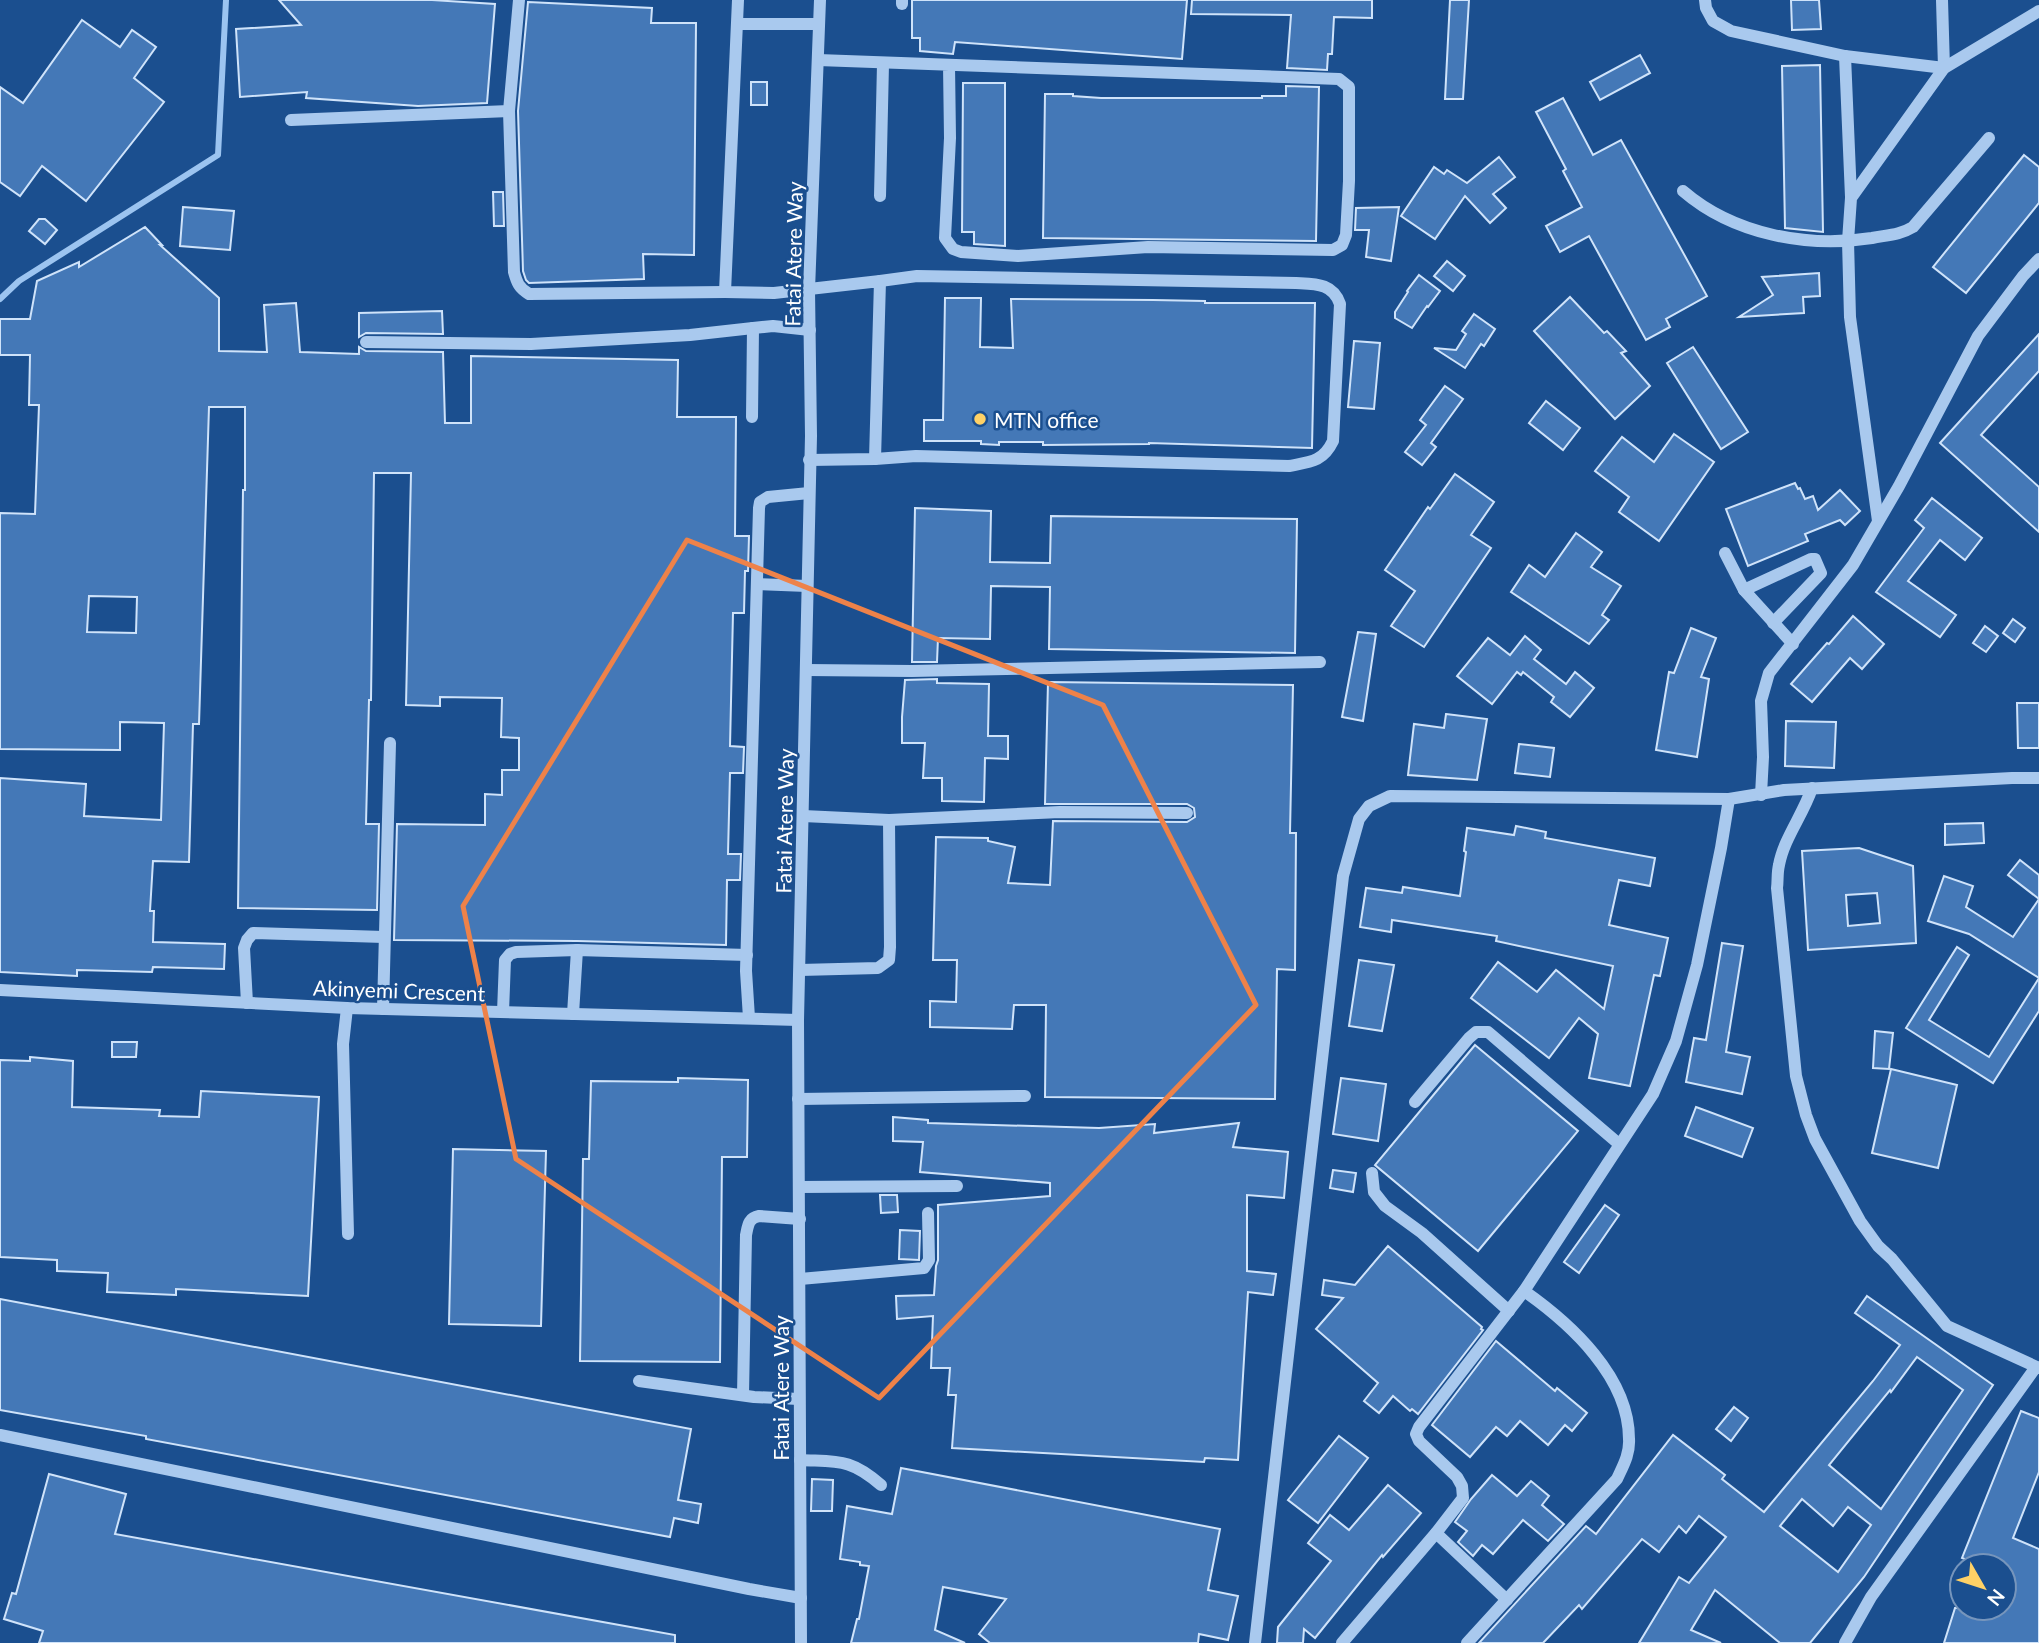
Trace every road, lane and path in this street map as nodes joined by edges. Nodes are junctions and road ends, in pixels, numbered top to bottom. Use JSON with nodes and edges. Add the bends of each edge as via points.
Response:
{"nodes":[{"id":1,"x":519,"y":0,"type":"edge"},
{"id":2,"x":738,"y":0,"type":"edge"},
{"id":3,"x":820,"y":0,"type":"edge"},
{"id":4,"x":1705,"y":0,"type":"edge"},
{"id":5,"x":1942,"y":0,"type":"edge"},
{"id":6,"x":2039,"y":11,"type":"edge"},
{"id":7,"x":819,"y":23,"type":"junction"},
{"id":8,"x":738,"y":24,"type":"junction"},
{"id":9,"x":1845,"y":57,"type":"junction"},
{"id":10,"x":818,"y":60,"type":"junction"},
{"id":11,"x":883,"y":64,"type":"junction"},
{"id":12,"x":949,"y":65,"type":"junction"},
{"id":13,"x":1944,"y":68,"type":"junction"},
{"id":14,"x":509,"y":111,"type":"junction"},
{"id":15,"x":291,"y":120,"type":"dead end"},
{"id":16,"x":1989,"y":138,"type":"dead end"},
{"id":17,"x":1684,"y":191,"type":"dead end"},
{"id":18,"x":880,"y":196,"type":"dead end"},
{"id":19,"x":1850,"y":198,"type":"junction"},
{"id":20,"x":1848,"y":242,"type":"junction"},
{"id":21,"x":2039,"y":259,"type":"edge"},
{"id":22,"x":880,"y":281,"type":"junction"},
{"id":23,"x":810,"y":290,"type":"junction"},
{"id":24,"x":725,"y":292,"type":"junction"},
{"id":25,"x":753,"y":328,"type":"junction"},
{"id":26,"x":810,"y":330,"type":"junction"},
{"id":27,"x":366,"y":342,"type":"dead end"},
{"id":28,"x":752,"y":417,"type":"dead end"},
{"id":29,"x":875,"y":459,"type":"junction"},
{"id":30,"x":809,"y":460,"type":"junction"},
{"id":31,"x":809,"y":493,"type":"junction"},
{"id":32,"x":1878,"y":521,"type":"junction"},
{"id":33,"x":1725,"y":553,"type":"dead end"},
{"id":34,"x":757,"y":584,"type":"junction"},
{"id":35,"x":807,"y":586,"type":"junction"},
{"id":36,"x":1744,"y":590,"type":"junction"},
{"id":37,"x":1773,"y":624,"type":"junction"},
{"id":38,"x":1793,"y":644,"type":"junction"},
{"id":39,"x":1320,"y":662,"type":"dead end"},
{"id":40,"x":806,"y":670,"type":"junction"},
{"id":41,"x":390,"y":743,"type":"dead end"},
{"id":42,"x":2039,"y":778,"type":"edge"},
{"id":43,"x":1812,"y":788,"type":"junction"},
{"id":44,"x":1761,"y":795,"type":"junction"},
{"id":45,"x":1729,"y":799,"type":"junction"},
{"id":46,"x":1187,"y":813,"type":"dead end"},
{"id":47,"x":803,"y":816,"type":"junction"},
{"id":48,"x":889,"y":820,"type":"junction"},
{"id":49,"x":384,"y":937,"type":"junction"},
{"id":50,"x":577,"y":950,"type":"junction"},
{"id":51,"x":747,"y":955,"type":"junction"},
{"id":52,"x":800,"y":970,"type":"junction"},
{"id":53,"x":0,"y":990,"type":"edge"},
{"id":54,"x":247,"y":1003,"type":"junction"},
{"id":55,"x":347,"y":1008,"type":"junction"},
{"id":56,"x":383,"y":1009,"type":"junction"},
{"id":57,"x":503,"y":1012,"type":"junction"},
{"id":58,"x":573,"y":1014,"type":"junction"},
{"id":59,"x":749,"y":1018,"type":"junction"},
{"id":60,"x":798,"y":1020,"type":"junction"},
{"id":61,"x":1025,"y":1096,"type":"dead end"},
{"id":62,"x":798,"y":1099,"type":"junction"},
{"id":63,"x":1415,"y":1102,"type":"dead end"},
{"id":64,"x":1619,"y":1144,"type":"junction"},
{"id":65,"x":1372,"y":1173,"type":"dead end"},
{"id":66,"x":957,"y":1186,"type":"dead end"},
{"id":67,"x":799,"y":1187,"type":"junction"},
{"id":68,"x":928,"y":1213,"type":"dead end"},
{"id":69,"x":800,"y":1219,"type":"junction"},
{"id":70,"x":348,"y":1234,"type":"dead end"},
{"id":71,"x":800,"y":1279,"type":"junction"},
{"id":72,"x":1524,"y":1291,"type":"junction"},
{"id":73,"x":1509,"y":1311,"type":"junction"},
{"id":74,"x":2037,"y":1368,"type":"edge"},
{"id":75,"x":639,"y":1381,"type":"dead end"},
{"id":76,"x":743,"y":1395,"type":"junction"},
{"id":77,"x":799,"y":1399,"type":"junction"},
{"id":78,"x":0,"y":1434,"type":"edge"},
{"id":79,"x":800,"y":1460,"type":"junction"},
{"id":80,"x":881,"y":1485,"type":"dead end"},
{"id":81,"x":1436,"y":1534,"type":"junction"},
{"id":82,"x":801,"y":1598,"type":"junction"},
{"id":83,"x":1507,"y":1600,"type":"junction"},
{"id":84,"x":801,"y":1643,"type":"edge"},
{"id":85,"x":1255,"y":1643,"type":"edge"},
{"id":86,"x":1342,"y":1643,"type":"edge"},
{"id":87,"x":1468,"y":1643,"type":"edge"},
{"id":88,"x":1845,"y":1643,"type":"edge"}],
"edges":[{"from":1,"to":14,"type":"street"},
{"from":2,"to":8,"type":"street"},
{"from":3,"to":7,"type":"street","name":"Fatai Atere Way"},
{"from":4,"to":9,"type":"street","via":[[1713,21],[1731,31]]},
{"from":5,"to":13,"type":"street"},
{"from":6,"to":13,"type":"street"},
{"from":7,"to":8,"type":"street"},
{"from":7,"to":10,"type":"street","name":"Fatai Atere Way"},
{"from":8,"to":24,"type":"street"},
{"from":9,"to":13,"type":"street"},
{"from":9,"to":19,"type":"street"},
{"from":10,"to":11,"type":"street"},
{"from":10,"to":23,"type":"street","name":"Fatai Atere Way"},
{"from":11,"to":12,"type":"street"},
{"from":11,"to":18,"type":"street"},
{"from":12,"to":12,"type":"street","via":[[1339,79],[1349,87],[1349,181],[1342,245],[1333,250],[1148,247],[1018,256],[953,249],[945,238]]},
{"from":13,"to":19,"type":"street"},
{"from":14,"to":15,"type":"street"},
{"from":14,"to":24,"type":"street","via":[[514,272],[522,290],[529,294]]},
{"from":16,"to":20,"type":"street","via":[[1913,227],[1902,234]]},
{"from":17,"to":20,"type":"street","via":[[1740,225],[1773,235]]},
{"from":19,"to":20,"type":"street"},
{"from":20,"to":32,"type":"street","via":[[1850,317]]},
{"from":21,"to":32,"type":"street","via":[[1978,336]]},
{"from":22,"to":23,"type":"street"},
{"from":22,"to":29,"type":"street"},
{"from":22,"to":29,"type":"street","via":[[917,276],[1319,284],[1336,293],[1340,303],[1333,441],[1322,457],[1310,462],[1289,466],[916,456]]},
{"from":23,"to":24,"type":"street"},
{"from":23,"to":26,"type":"street","name":"Fatai Atere Way"},
{"from":25,"to":26,"type":"street"},
{"from":25,"to":27,"type":"street","via":[[531,344]]},
{"from":25,"to":28,"type":"street"},
{"from":26,"to":30,"type":"street","name":"Fatai Atere Way"},
{"from":29,"to":30,"type":"street"},
{"from":30,"to":31,"type":"street","name":"Fatai Atere Way"},
{"from":31,"to":34,"type":"street","via":[[760,502]]},
{"from":31,"to":35,"type":"street","name":"Fatai Atere Way"},
{"from":32,"to":38,"type":"street","via":[[1853,565]]},
{"from":33,"to":36,"type":"street"},
{"from":34,"to":35,"type":"street"},
{"from":34,"to":51,"type":"street"},
{"from":35,"to":40,"type":"street","name":"Fatai Atere Way"},
{"from":36,"to":37,"type":"street"},
{"from":36,"to":37,"type":"street","via":[[1815,559],[1821,573]]},
{"from":37,"to":38,"type":"street"},
{"from":38,"to":44,"type":"street","via":[[1769,673],[1761,701]]},
{"from":39,"to":40,"type":"street"},
{"from":40,"to":47,"type":"street","name":"Fatai Atere Way"},
{"from":41,"to":49,"type":"street"},
{"from":42,"to":43,"type":"street"},
{"from":43,"to":44,"type":"street"},
{"from":43,"to":74,"type":"street","via":[[1784,848],[1777,888],[1796,1076],[1815,1139],[1860,1221],[1947,1326]]},
{"from":44,"to":45,"type":"street"},
{"from":45,"to":64,"type":"street","via":[[1697,965],[1676,1041],[1653,1094]]},
{"from":45,"to":85,"type":"street","via":[[1390,796],[1369,806],[1359,819],[1343,876]]},
{"from":46,"to":48,"type":"street","via":[[1060,812]]},
{"from":47,"to":48,"type":"street"},
{"from":47,"to":52,"type":"street","name":"Fatai Atere Way"},
{"from":48,"to":52,"type":"street","via":[[889,960],[878,968]]},
{"from":49,"to":54,"type":"street","via":[[253,933],[244,948]]},
{"from":49,"to":56,"type":"street"},
{"from":50,"to":51,"type":"street"},
{"from":50,"to":57,"type":"street","via":[[516,952],[506,957]]},
{"from":50,"to":58,"type":"street"},
{"from":51,"to":59,"type":"street"},
{"from":52,"to":60,"type":"street","name":"Fatai Atere Way"},
{"from":53,"to":54,"type":"street","name":"Akinyemi Crescent"},
{"from":54,"to":55,"type":"street","name":"Akinyemi Crescent"},
{"from":55,"to":56,"type":"street","name":"Akinyemi Crescent"},
{"from":55,"to":70,"type":"street","via":[[343,1044]]},
{"from":56,"to":57,"type":"street","name":"Akinyemi Crescent"},
{"from":57,"to":58,"type":"street","name":"Akinyemi Crescent"},
{"from":58,"to":59,"type":"street","name":"Akinyemi Crescent"},
{"from":59,"to":60,"type":"street","name":"Akinyemi Crescent"},
{"from":60,"to":62,"type":"street","name":"Fatai Atere Way"},
{"from":61,"to":62,"type":"street"},
{"from":62,"to":67,"type":"street","name":"Fatai Atere Way"},
{"from":63,"to":64,"type":"street","via":[[1469,1038],[1476,1032],[1488,1032]]},
{"from":64,"to":72,"type":"street"},
{"from":65,"to":73,"type":"street","via":[[1374,1192],[1385,1206]]},
{"from":66,"to":67,"type":"street"},
{"from":67,"to":69,"type":"street","name":"Fatai Atere Way"},
{"from":68,"to":71,"type":"street","via":[[929,1260],[924,1268]]},
{"from":69,"to":71,"type":"street","name":"Fatai Atere Way"},
{"from":69,"to":76,"type":"street","via":[[759,1216],[748,1222]]},
{"from":71,"to":77,"type":"street","name":"Fatai Atere Way"},
{"from":72,"to":73,"type":"street"},
{"from":72,"to":83,"type":"street","via":[[1583,1342],[1610,1375],[1622,1399],[1630,1438],[1617,1479]]},
{"from":73,"to":81,"type":"street","via":[[1416,1434],[1462,1486],[1462,1498]]},
{"from":74,"to":88,"type":"street","via":[[1871,1597]]},
{"from":75,"to":76,"type":"street"},
{"from":76,"to":77,"type":"street"},
{"from":77,"to":79,"type":"street","name":"Fatai Atere Way"},
{"from":78,"to":82,"type":"street"},
{"from":79,"to":80,"type":"street","via":[[848,1463]]},
{"from":79,"to":82,"type":"street","name":"Fatai Atere Way"},
{"from":81,"to":83,"type":"street"},
{"from":81,"to":86,"type":"street"},
{"from":82,"to":84,"type":"street","name":"Fatai Atere Way"},
{"from":83,"to":87,"type":"street"}]}
